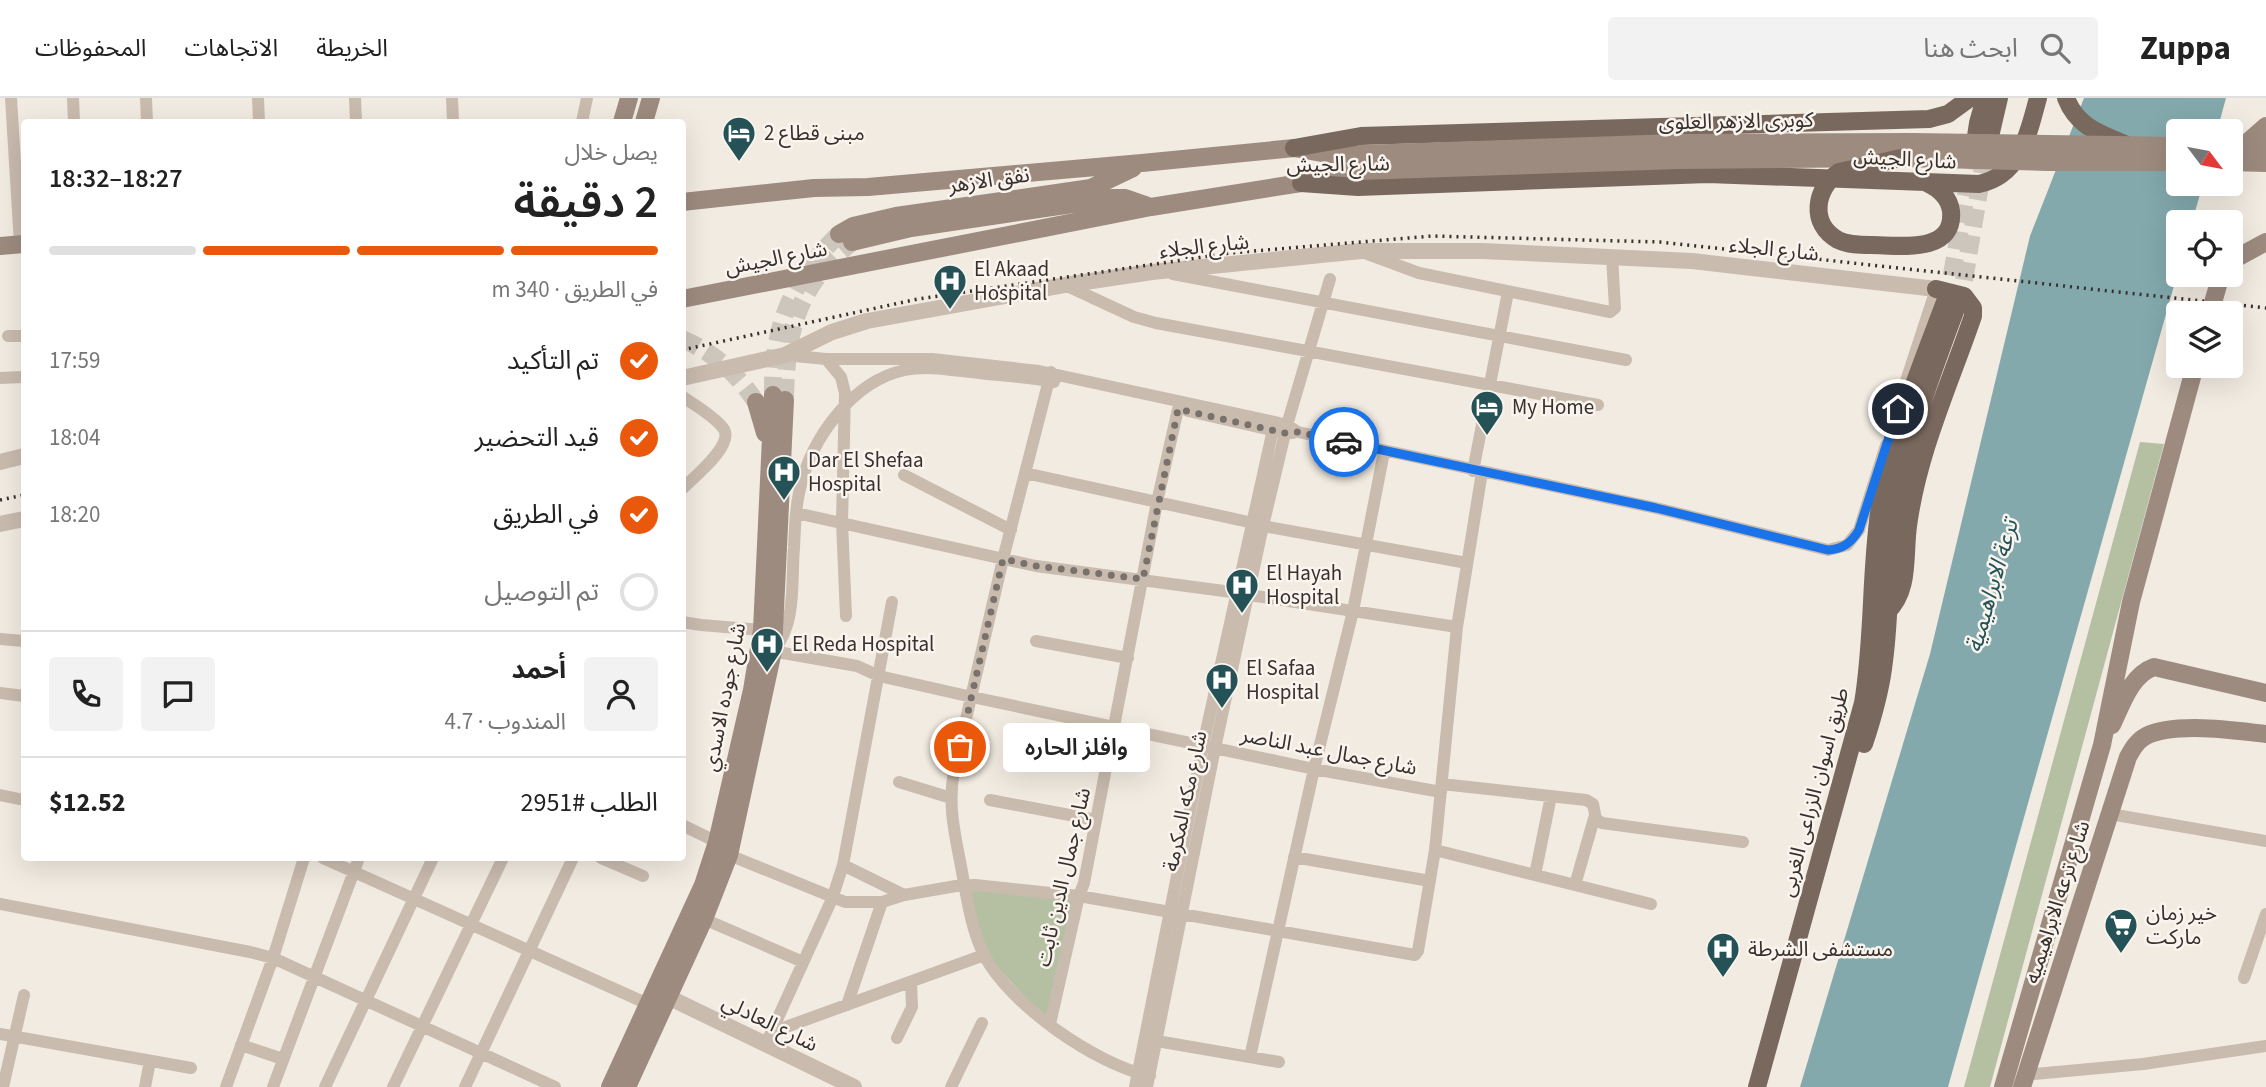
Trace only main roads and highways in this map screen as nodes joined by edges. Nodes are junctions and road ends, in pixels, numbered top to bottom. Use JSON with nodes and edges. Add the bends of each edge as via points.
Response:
{"nodes":[{"id":1,"x":629,"y":98,"type":"edge"},
{"id":2,"x":651,"y":98,"type":"edge"},
{"id":3,"x":1986,"y":98,"type":"edge"},
{"id":4,"x":1999,"y":98,"type":"edge"},
{"id":5,"x":2038,"y":98,"type":"edge"},
{"id":6,"x":2066,"y":98,"type":"edge"},
{"id":7,"x":1963,"y":104,"type":"edge"},
{"id":8,"x":623,"y":119,"type":"edge"},
{"id":9,"x":645,"y":119,"type":"edge"},
{"id":10,"x":1908,"y":119,"type":"junction"},
{"id":11,"x":2266,"y":126,"type":"edge"},
{"id":12,"x":2244,"y":142,"type":"edge"},
{"id":13,"x":2127,"y":145,"type":"junction"},
{"id":14,"x":2166,"y":146,"type":"edge"},
{"id":15,"x":2244,"y":147,"type":"edge"},
{"id":16,"x":2266,"y":147,"type":"edge"},
{"id":17,"x":1294,"y":148,"type":"junction"},
{"id":18,"x":1901,"y":158,"type":"junction"},
{"id":19,"x":1360,"y":162,"type":"junction"},
{"id":20,"x":2166,"y":162,"type":"edge"},
{"id":21,"x":2244,"y":162,"type":"edge"},
{"id":22,"x":1142,"y":163,"type":"junction"},
{"id":23,"x":2266,"y":163,"type":"edge"},
{"id":24,"x":1903,"y":181,"type":"junction"},
{"id":25,"x":1301,"y":183,"type":"junction"},
{"id":26,"x":1927,"y":183,"type":"junction"},
{"id":27,"x":686,"y":202,"type":"edge"},
{"id":28,"x":1152,"y":207,"type":"junction"},
{"id":29,"x":2266,"y":242,"type":"edge"},
{"id":30,"x":21,"y":244,"type":"edge"},
{"id":31,"x":0,"y":246,"type":"edge"},
{"id":32,"x":2243,"y":254,"type":"edge"},
{"id":33,"x":686,"y":298,"type":"edge"},
{"id":34,"x":1946,"y":299,"type":"junction"},
{"id":35,"x":2193,"y":378,"type":"edge"},
{"id":36,"x":1887,"y":612,"type":"junction"},
{"id":37,"x":766,"y":650,"type":"junction"},
{"id":38,"x":2266,"y":693,"type":"edge"},
{"id":39,"x":2266,"y":734,"type":"edge"},
{"id":40,"x":2102,"y":746,"type":"junction"},
{"id":41,"x":723,"y":849,"type":"junction"},
{"id":42,"x":2023,"y":1081,"type":"edge"},
{"id":43,"x":610,"y":1087,"type":"edge"},
{"id":44,"x":627,"y":1087,"type":"edge"},
{"id":45,"x":1756,"y":1087,"type":"edge"},
{"id":46,"x":1764,"y":1087,"type":"edge"},
{"id":47,"x":2003,"y":1087,"type":"edge"}],
"edges":[{"from":1,"to":8,"type":"main road"},
{"from":2,"to":9,"type":"main road"},
{"from":3,"to":4,"type":"main road","via":[[1978,123],[1978,161]]},
{"from":5,"to":26,"type":"main road","name":"شارع الجيش","via":[[2024,145],[2002,175],[1979,184]]},
{"from":6,"to":13,"type":"main road","via":[[2085,126]]},
{"from":7,"to":10,"type":"main road","name":"شارع الجيش","via":[[1939,117]]},
{"from":10,"to":17,"type":"main road","name":"شارع الجيش","via":[[1361,136]]},
{"from":10,"to":24,"type":"main road","via":[[1882,139],[1878,149],[1886,169]]},
{"from":11,"to":12,"type":"main road"},
{"from":13,"to":14,"type":"main road","name":"كوبرى الازهر العلوى","bridge":true},
{"from":13,"to":19,"type":"main road","name":"كوبرى الازهر العلوى","bridge":true,"via":[[1690,143]]},
{"from":15,"to":16,"type":"main road"},
{"from":17,"to":19,"type":"main road","name":"كوبرى الازهر العلوى"},
{"from":17,"to":22,"type":"main road","name":"شارع الجيش"},
{"from":18,"to":19,"type":"main road","name":"كوبرى الازهر العلوى","bridge":true},
{"from":18,"to":20,"type":"main road","name":"كوبرى الازهر العلوى","bridge":true},
{"from":18,"to":26,"type":"main road","bridge":true,"via":[[1831,177],[1818,202],[1820,220],[1831,235],[1847,244],[1871,245],[1926,245],[1943,236],[1951,218],[1950,206],[1945,196]]},
{"from":19,"to":25,"type":"main road","name":"كوبرى الازهر العلوى"},
{"from":21,"to":23,"type":"main road"},
{"from":22,"to":27,"type":"main road","name":"شارع الجيش"},
{"from":22,"to":28,"type":"main road","name":"نفق الازهر","via":[[1091,188],[895,216],[853,226],[846,238],[1119,198]]},
{"from":24,"to":25,"type":"main road","name":"شارع الجيش","via":[[1708,174],[1358,187]]},
{"from":24,"to":26,"type":"main road","name":"شارع الجيش"},
{"from":25,"to":28,"type":"main road","name":"شارع الجيش"},
{"from":28,"to":33,"type":"main road","name":"شارع الجيش"},
{"from":29,"to":32,"type":"main road"},
{"from":30,"to":31,"type":"main road"},
{"from":34,"to":36,"type":"main road","name":"طريق اسوان الزراعى الغربى","via":[[1925,397],[1905,462],[1893,526]]},
{"from":34,"to":36,"type":"main road","via":[[1964,296],[1973,316],[1927,443],[1908,526],[1902,591]]},
{"from":34,"to":45,"type":"main road","name":"طريق اسوان الزراعى الغربى","via":[[1886,477],[1861,711]]},
{"from":35,"to":40,"type":"main road","via":[[2131,602]]},
{"from":36,"to":46,"type":"main road","name":"طريق اسوان الزراعى الغربى","via":[[1875,708]]},
{"from":37,"to":37,"type":"main road","name":"شارع جوده الاسدي","via":[[782,477],[771,398],[765,431],[769,460],[762,630]]},
{"from":37,"to":41,"type":"main road","name":"شارع جوده الاسدي","via":[[752,690]]},
{"from":38,"to":40,"type":"main road","via":[[2154,667],[2137,678]]},
{"from":39,"to":42,"type":"main road","name":"شارع ترعه الابراهيميه","via":[[2177,729],[2145,737],[2135,745]]},
{"from":40,"to":47,"type":"main road","name":"شارع ترعه الابراهيميه"},
{"from":41,"to":43,"type":"main road","name":"شارع جوده الاسدي"},
{"from":41,"to":44,"type":"main road","name":"شارع جوده الاسدي","via":[[704,919]]}]}
